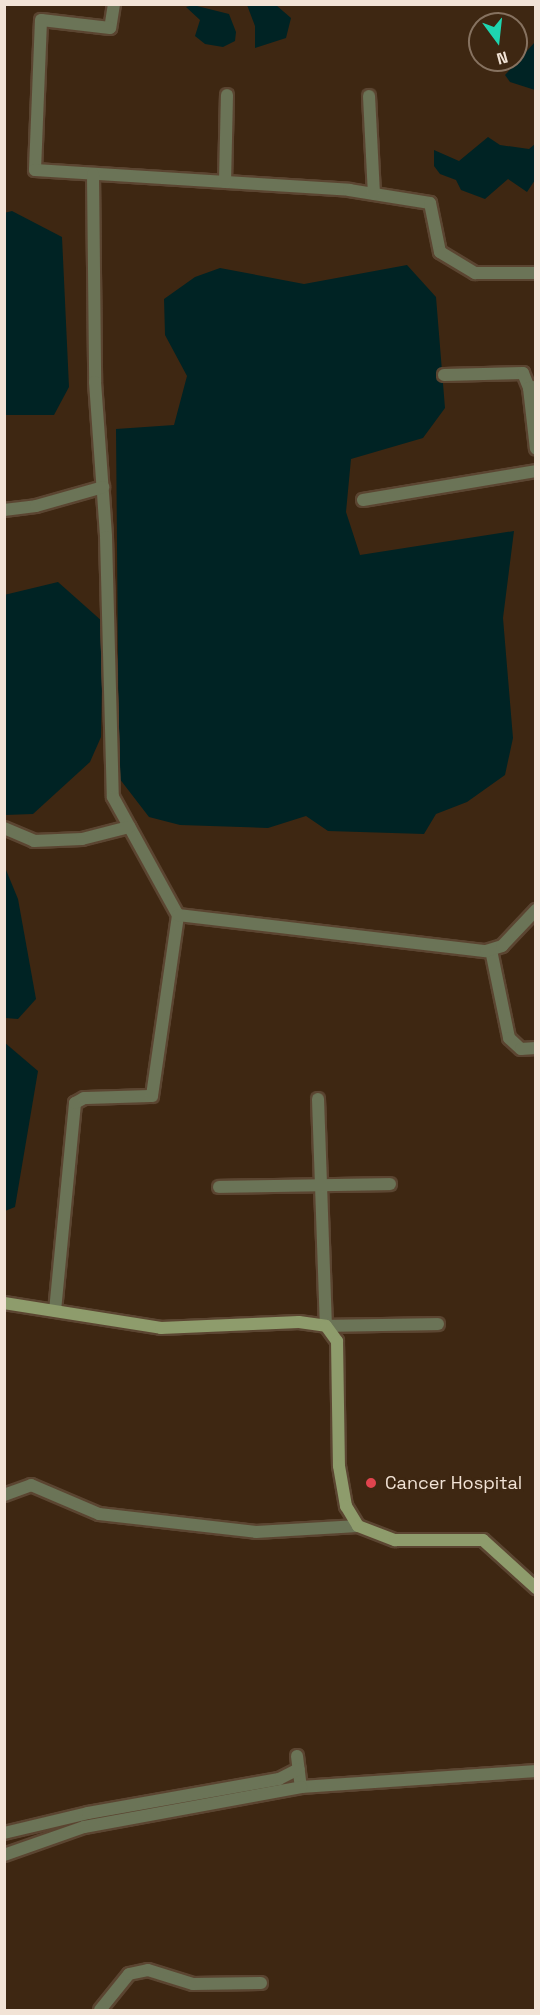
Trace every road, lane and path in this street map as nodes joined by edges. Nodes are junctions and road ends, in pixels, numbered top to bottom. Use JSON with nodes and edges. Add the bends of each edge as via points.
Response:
{"nodes":[{"id":1,"x":114,"y":4,"type":"edge"},
{"id":2,"x":227,"y":95,"type":"dead end"},
{"id":3,"x":369,"y":96,"type":"dead end"},
{"id":4,"x":93,"y":174,"type":"junction"},
{"id":5,"x":225,"y":182,"type":"junction"},
{"id":6,"x":374,"y":194,"type":"junction"},
{"id":7,"x":536,"y":273,"type":"edge"},
{"id":8,"x":444,"y":375,"type":"dead end"},
{"id":9,"x":532,"y":387,"type":"edge"},
{"id":10,"x":536,"y":449,"type":"edge"},
{"id":11,"x":536,"y":471,"type":"edge"},
{"id":12,"x":103,"y":488,"type":"junction"},
{"id":13,"x":363,"y":500,"type":"dead end"},
{"id":14,"x":4,"y":510,"type":"edge"},
{"id":15,"x":129,"y":827,"type":"junction"},
{"id":16,"x":4,"y":828,"type":"edge"},
{"id":17,"x":536,"y":910,"type":"edge"},
{"id":18,"x":178,"y":915,"type":"junction"},
{"id":19,"x":491,"y":950,"type":"junction"},
{"id":20,"x":536,"y":1048,"type":"edge"},
{"id":21,"x":318,"y":1099,"type":"dead end"},
{"id":22,"x":320,"y":1183,"type":"junction"},
{"id":23,"x":390,"y":1184,"type":"dead end"},
{"id":24,"x":219,"y":1187,"type":"dead end"},
{"id":25,"x":4,"y":1303,"type":"edge"},
{"id":26,"x":55,"y":1311,"type":"junction"},
{"id":27,"x":438,"y":1324,"type":"dead end"},
{"id":28,"x":326,"y":1326,"type":"junction"},
{"id":29,"x":4,"y":1495,"type":"edge"},
{"id":30,"x":358,"y":1526,"type":"junction"},
{"id":31,"x":534,"y":1584,"type":"edge"},
{"id":32,"x":297,"y":1756,"type":"dead end"},
{"id":33,"x":299,"y":1769,"type":"junction"},
{"id":34,"x":536,"y":1771,"type":"edge"},
{"id":35,"x":301,"y":1787,"type":"junction"},
{"id":36,"x":4,"y":1833,"type":"edge"},
{"id":37,"x":4,"y":1855,"type":"edge"},
{"id":38,"x":261,"y":1983,"type":"dead end"},
{"id":39,"x":100,"y":2010,"type":"edge"}],
"edges":[{"from":1,"to":4,"type":"street","via":[[110,28],[41,20],[35,170]]},
{"from":2,"to":5,"type":"street"},
{"from":3,"to":6,"type":"street"},
{"from":4,"to":5,"type":"street"},
{"from":4,"to":12,"type":"street","via":[[96,382]]},
{"from":5,"to":6,"type":"street"},
{"from":6,"to":7,"type":"street","via":[[430,203],[440,252],[476,273]]},
{"from":8,"to":9,"type":"street","via":[[523,373]]},
{"from":9,"to":10,"type":"street"},
{"from":11,"to":13,"type":"street"},
{"from":12,"to":14,"type":"street","via":[[36,506]]},
{"from":12,"to":15,"type":"street","via":[[109,746],[113,797]]},
{"from":15,"to":16,"type":"street","via":[[82,839],[34,841]]},
{"from":15,"to":18,"type":"street"},
{"from":17,"to":19,"type":"street","via":[[514,936]]},
{"from":18,"to":19,"type":"street"},
{"from":18,"to":26,"type":"street","via":[[152,1096],[84,1098],[75,1103]]},
{"from":19,"to":20,"type":"street","via":[[509,1038],[521,1049]]},
{"from":21,"to":22,"type":"street"},
{"from":22,"to":23,"type":"street"},
{"from":22,"to":24,"type":"street"},
{"from":22,"to":28,"type":"street"},
{"from":25,"to":26,"type":"main road"},
{"from":26,"to":28,"type":"main road","via":[[161,1328],[299,1322]]},
{"from":27,"to":28,"type":"street"},
{"from":28,"to":30,"type":"main road","via":[[337,1341],[339,1466],[346,1506]]},
{"from":29,"to":30,"type":"street","via":[[31,1485],[99,1514],[256,1532]]},
{"from":30,"to":31,"type":"main road","via":[[394,1540],[483,1540]]},
{"from":32,"to":33,"type":"street"},
{"from":33,"to":35,"type":"street"},
{"from":33,"to":36,"type":"street","via":[[279,1779],[88,1813]]},
{"from":34,"to":35,"type":"street"},
{"from":35,"to":37,"type":"street","via":[[84,1827]]},
{"from":38,"to":39,"type":"street","via":[[193,1984],[148,1970],[129,1974]]}]}
